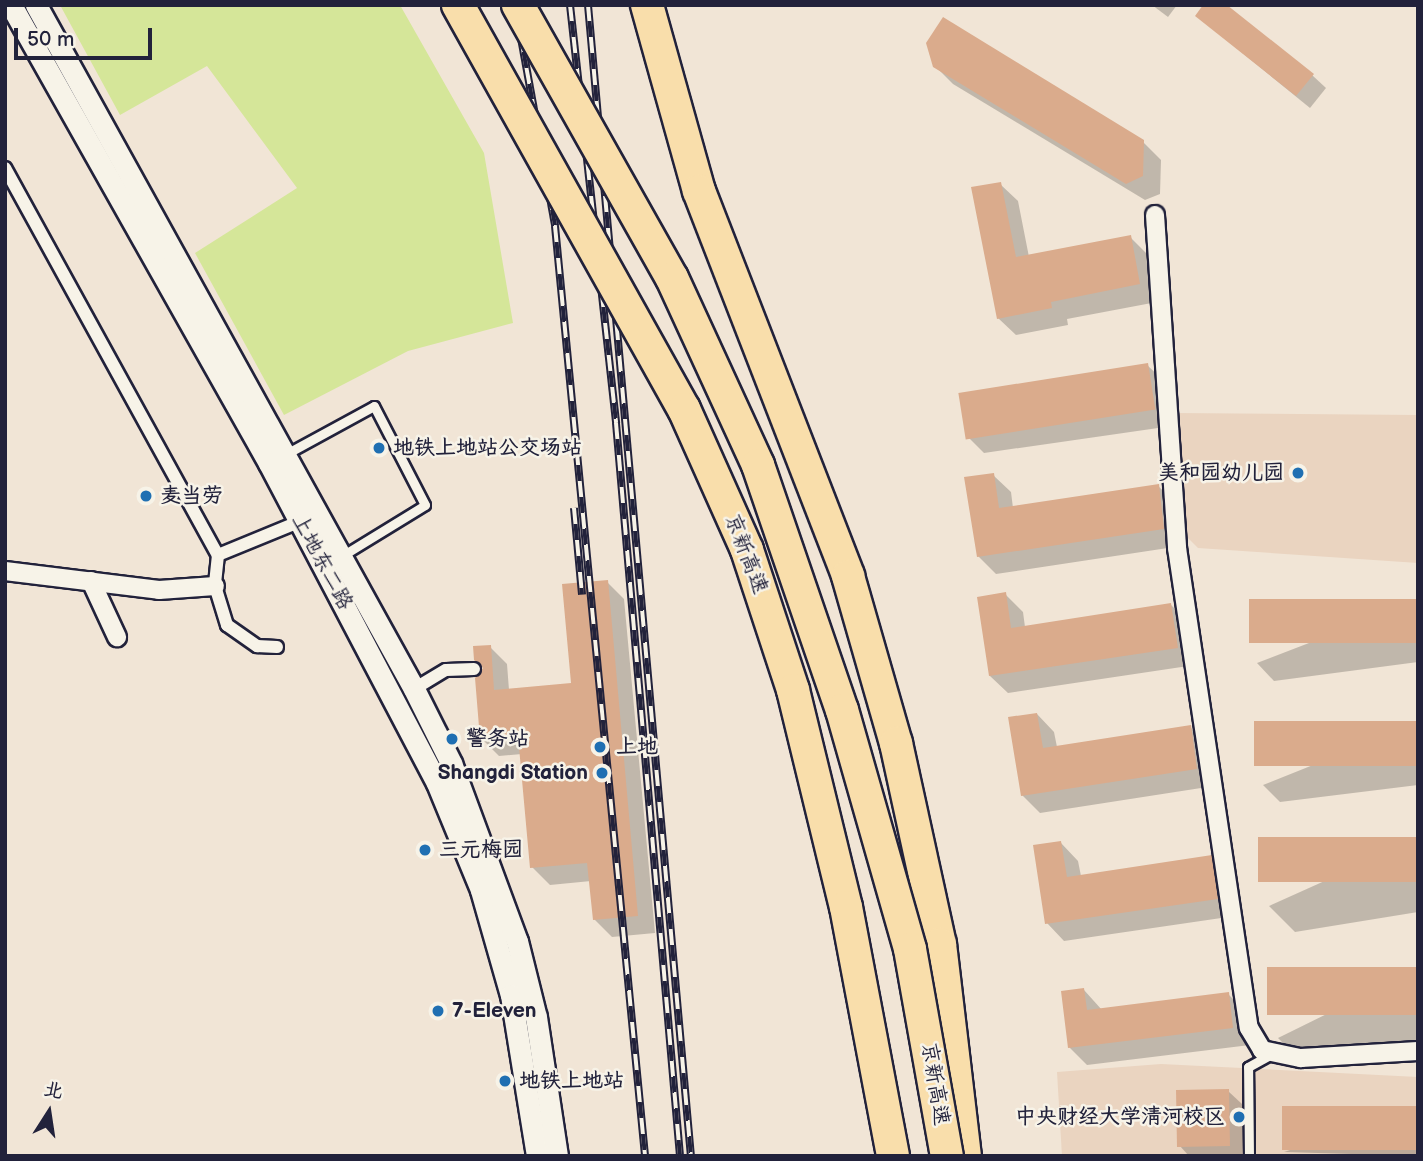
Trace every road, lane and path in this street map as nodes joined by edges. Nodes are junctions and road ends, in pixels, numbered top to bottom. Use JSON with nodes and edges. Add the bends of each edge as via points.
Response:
{"nodes":[{"id":1,"x":10,"y":5,"type":"edge"},
{"id":2,"x":36,"y":5,"type":"edge"},
{"id":3,"x":458,"y":5,"type":"edge"},
{"id":4,"x":518,"y":5,"type":"edge"},
{"id":5,"x":647,"y":5,"type":"edge"},
{"id":6,"x":5,"y":168,"type":"edge"},
{"id":7,"x":1155,"y":215,"type":"dead end"},
{"id":8,"x":278,"y":459,"type":"junction"},
{"id":9,"x":301,"y":521,"type":"junction"},
{"id":10,"x":218,"y":555,"type":"junction"},
{"id":11,"x":333,"y":561,"type":"junction"},
{"id":12,"x":5,"y":571,"type":"edge"},
{"id":13,"x":91,"y":581,"type":"junction"},
{"id":14,"x":215,"y":586,"type":"junction"},
{"id":15,"x":117,"y":637,"type":"dead end"},
{"id":16,"x":277,"y":648,"type":"dead end"},
{"id":17,"x":474,"y":669,"type":"dead end"},
{"id":18,"x":414,"y":689,"type":"junction"},
{"id":19,"x":1418,"y":1051,"type":"edge"},
{"id":20,"x":1275,"y":1052,"type":"junction"},
{"id":21,"x":537,"y":1156,"type":"edge"},
{"id":22,"x":556,"y":1156,"type":"edge"},
{"id":23,"x":893,"y":1156,"type":"edge"},
{"id":24,"x":947,"y":1156,"type":"edge"},
{"id":25,"x":965,"y":1156,"type":"edge"},
{"id":26,"x":1249,"y":1156,"type":"edge"}],
"edges":[{"from":1,"to":8,"type":"street","name":"上地东二路"},
{"from":2,"to":8,"type":"street","name":"上地东二路"},
{"from":3,"to":23,"type":"highway","name":"京新高速","bridge":true,"via":[[684,409],[747,550],[793,690],[846,907]]},
{"from":4,"to":24,"type":"highway","name":"京新高速","bridge":true,"via":[[672,278],[758,465],[842,710],[906,937]]},
{"from":5,"to":25,"type":"highway","via":[[699,191],[848,576],[897,743],[940,944]]},
{"from":6,"to":10,"type":"street"},
{"from":7,"to":20,"type":"street","via":[[1177,548],[1250,1028],[1262,1050]]},
{"from":8,"to":9,"type":"street","name":"上地东二路"},
{"from":8,"to":11,"type":"street","name":"上地东二路"},
{"from":8,"to":11,"type":"lane","via":[[374,406],[425,505]]},
{"from":9,"to":10,"type":"street"},
{"from":9,"to":11,"type":"street","name":"上地东二路"},
{"from":10,"to":14,"type":"street"},
{"from":11,"to":18,"type":"street","name":"上地东二路"},
{"from":11,"to":21,"type":"street","name":"上地东二路","via":[[463,839],[511,995]]},
{"from":12,"to":13,"type":"street"},
{"from":13,"to":14,"type":"street","via":[[159,590]]},
{"from":13,"to":15,"type":"street"},
{"from":14,"to":16,"type":"street","via":[[227,625],[257,646]]},
{"from":17,"to":18,"type":"street","via":[[446,670]]},
{"from":18,"to":22,"type":"street","name":"上地东二路","via":[[451,763],[517,941],[536,1017]]},
{"from":19,"to":20,"type":"street","via":[[1301,1058]]},
{"from":20,"to":26,"type":"lane","via":[[1248,1067]]}]}
